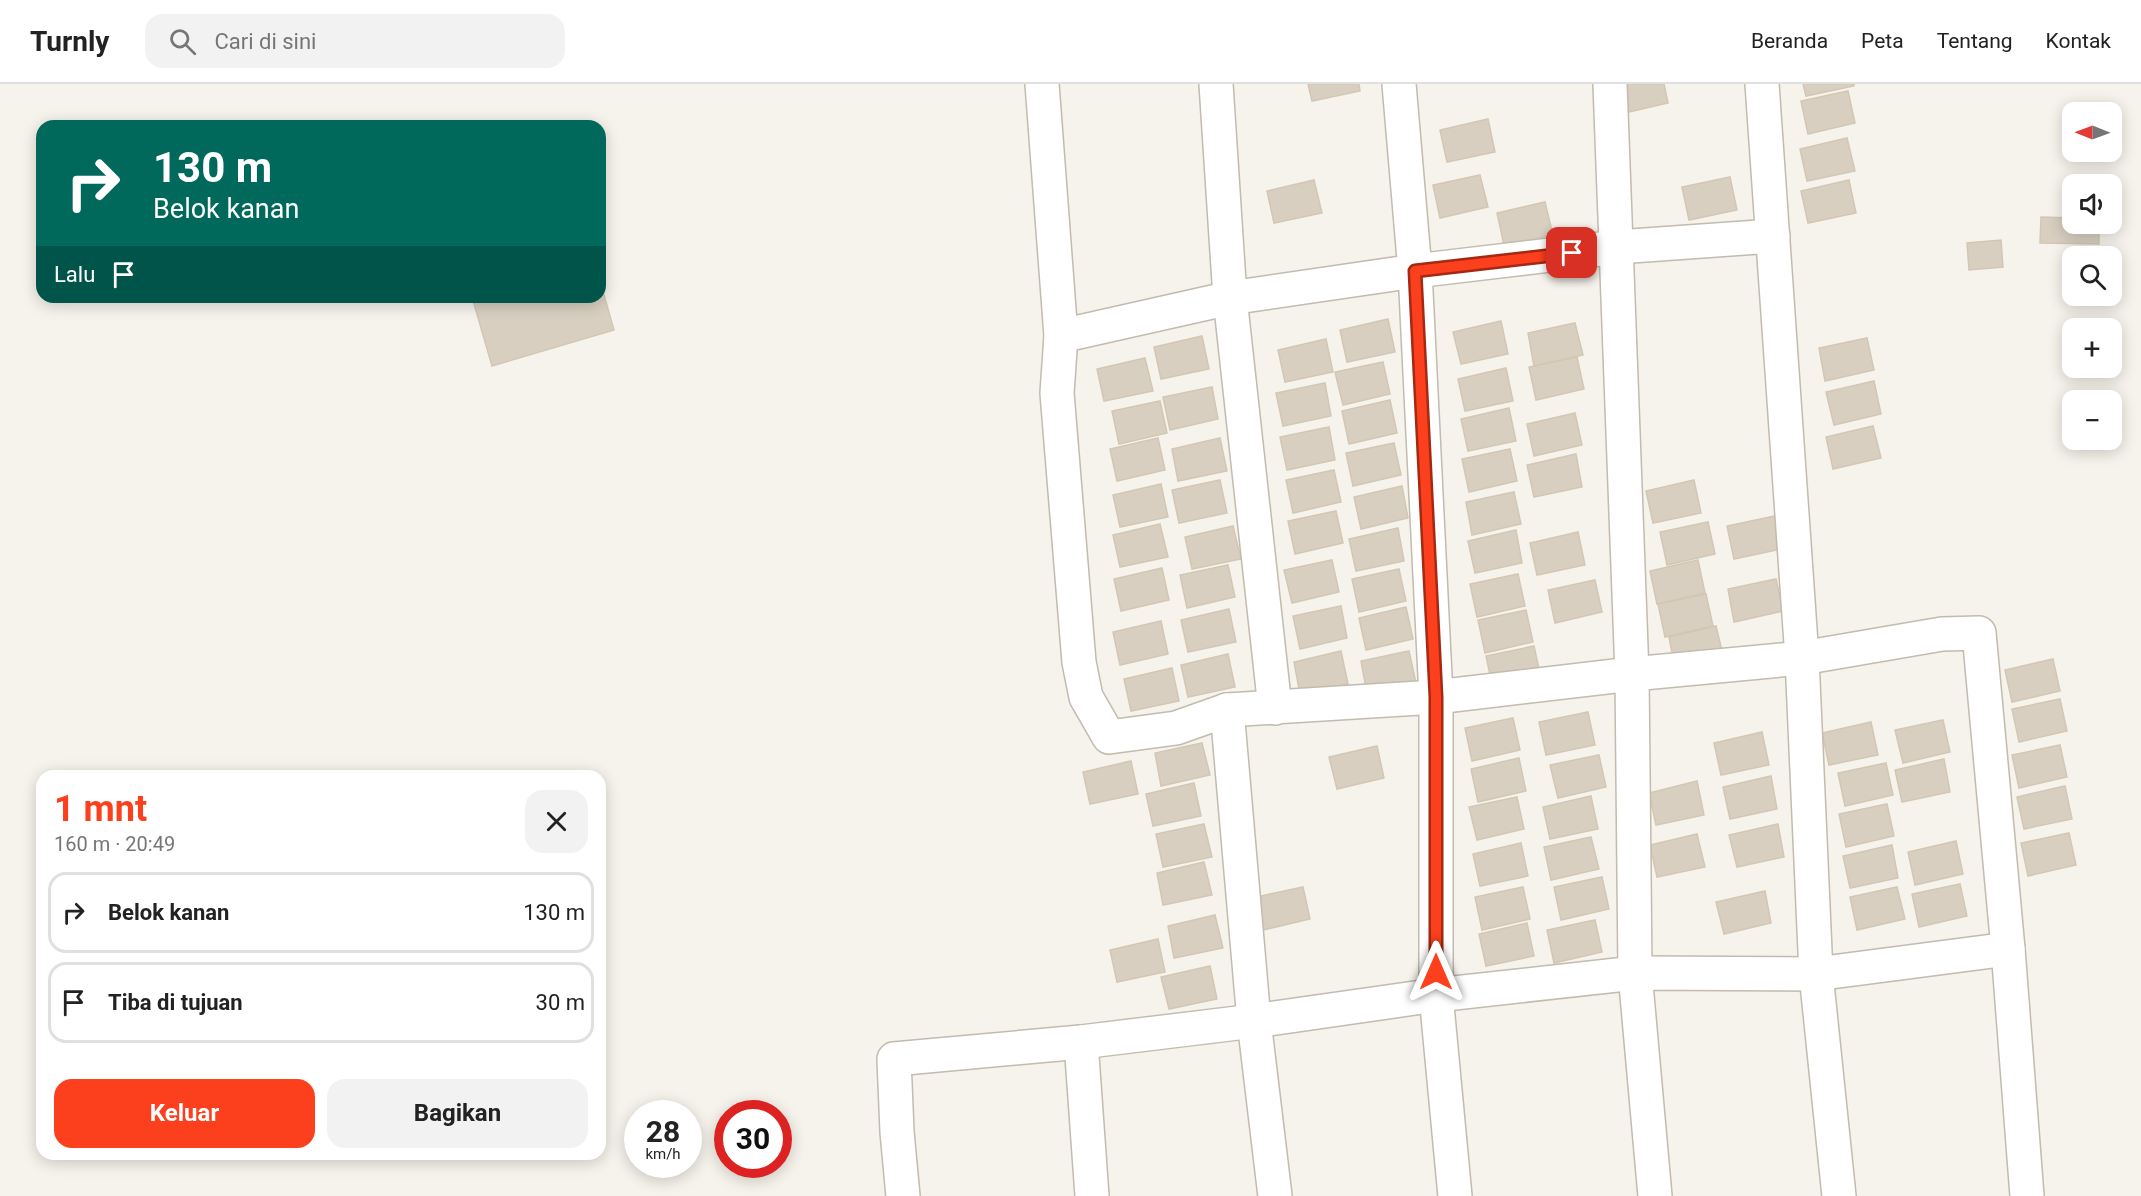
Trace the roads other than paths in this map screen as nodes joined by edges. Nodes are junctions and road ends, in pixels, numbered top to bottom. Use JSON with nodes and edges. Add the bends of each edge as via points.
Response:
{"nodes":[{"id":1,"x":1042,"y":84,"type":"edge"},
{"id":2,"x":1216,"y":84,"type":"edge"},
{"id":3,"x":1399,"y":84,"type":"edge"},
{"id":4,"x":1610,"y":84,"type":"edge"},
{"id":5,"x":1762,"y":84,"type":"edge"},
{"id":6,"x":1773,"y":236,"type":"junction"},
{"id":7,"x":1617,"y":247,"type":"junction"},
{"id":8,"x":1415,"y":271,"type":"junction"},
{"id":9,"x":1230,"y":298,"type":"junction"},
{"id":10,"x":1061,"y":336,"type":"junction"},
{"id":11,"x":1802,"y":658,"type":"junction"},
{"id":12,"x":1632,"y":674,"type":"junction"},
{"id":13,"x":1436,"y":697,"type":"junction"},
{"id":14,"x":1275,"y":708,"type":"junction"},
{"id":15,"x":1227,"y":710,"type":"junction"},
{"id":16,"x":2008,"y":949,"type":"junction"},
{"id":17,"x":1635,"y":973,"type":"junction"},
{"id":18,"x":1816,"y":974,"type":"junction"},
{"id":19,"x":1436,"y":995,"type":"junction"},
{"id":20,"x":1254,"y":1021,"type":"junction"},
{"id":21,"x":1081,"y":1042,"type":"junction"},
{"id":22,"x":903,"y":1196,"type":"edge"},
{"id":23,"x":1092,"y":1196,"type":"edge"},
{"id":24,"x":1275,"y":1196,"type":"edge"},
{"id":25,"x":1455,"y":1196,"type":"edge"},
{"id":26,"x":1655,"y":1196,"type":"edge"},
{"id":27,"x":1839,"y":1196,"type":"edge"},
{"id":28,"x":2028,"y":1196,"type":"edge"}],
"edges":[{"from":1,"to":10,"type":"street"},
{"from":2,"to":9,"type":"street"},
{"from":3,"to":8,"type":"street"},
{"from":4,"to":7,"type":"street"},
{"from":5,"to":6,"type":"street"},
{"from":6,"to":7,"type":"street"},
{"from":6,"to":11,"type":"street"},
{"from":7,"to":8,"type":"street"},
{"from":7,"to":12,"type":"street"},
{"from":8,"to":9,"type":"street"},
{"from":8,"to":13,"type":"street"},
{"from":9,"to":10,"type":"street"},
{"from":9,"to":14,"type":"street"},
{"from":10,"to":15,"type":"street","via":[[1057,393],[1079,662],[1086,697],[1109,737],[1176,728]]},
{"from":11,"to":12,"type":"street"},
{"from":11,"to":16,"type":"street","via":[[1942,634],[1979,633]]},
{"from":11,"to":18,"type":"street"},
{"from":12,"to":13,"type":"street"},
{"from":12,"to":17,"type":"street"},
{"from":13,"to":14,"type":"street"},
{"from":13,"to":19,"type":"street"},
{"from":14,"to":15,"type":"street"},
{"from":15,"to":20,"type":"street"},
{"from":16,"to":18,"type":"street"},
{"from":16,"to":28,"type":"street"},
{"from":17,"to":18,"type":"street"},
{"from":17,"to":19,"type":"street"},
{"from":17,"to":26,"type":"street"},
{"from":18,"to":27,"type":"street"},
{"from":19,"to":20,"type":"street"},
{"from":19,"to":25,"type":"street"},
{"from":20,"to":21,"type":"street"},
{"from":20,"to":24,"type":"street"},
{"from":21,"to":22,"type":"street","via":[[894,1059]]},
{"from":21,"to":23,"type":"street"}]}
